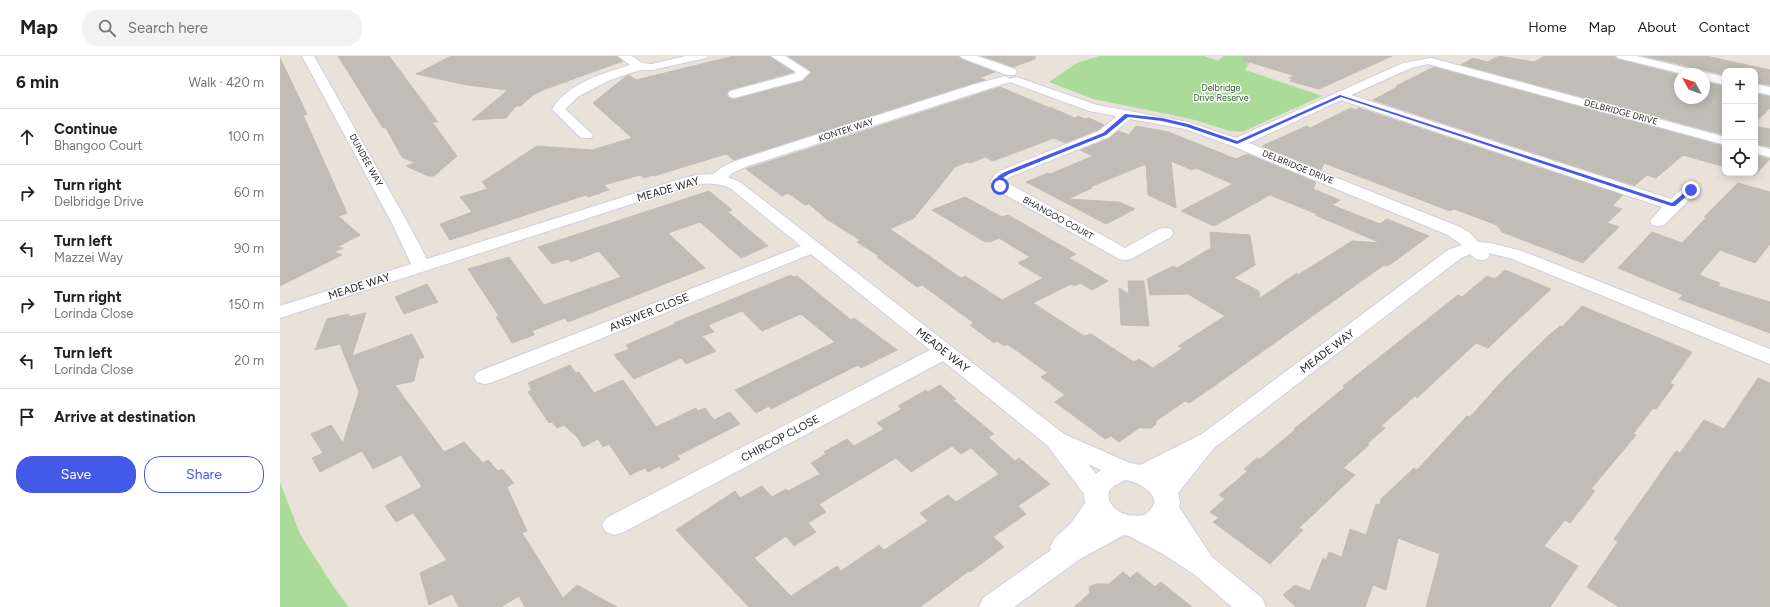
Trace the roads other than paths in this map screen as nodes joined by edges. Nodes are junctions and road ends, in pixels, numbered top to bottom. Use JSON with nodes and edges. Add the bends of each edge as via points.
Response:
{"nodes":[{"id":1,"x":308,"y":56,"type":"edge"},
{"id":2,"x":624,"y":56,"type":"edge"},
{"id":3,"x":702,"y":56,"type":"edge"},
{"id":4,"x":777,"y":56,"type":"edge"},
{"id":5,"x":966,"y":56,"type":"edge"},
{"id":6,"x":1622,"y":56,"type":"edge"},
{"id":7,"x":1422,"y":58,"type":"edge"},
{"id":8,"x":639,"y":66,"type":"junction"},
{"id":9,"x":1674,"y":68,"type":"edge"},
{"id":10,"x":1009,"y":77,"type":"junction"},
{"id":11,"x":1710,"y":77,"type":"edge"},
{"id":12,"x":1722,"y":79,"type":"edge"},
{"id":13,"x":1758,"y":89,"type":"edge"},
{"id":14,"x":1770,"y":91,"type":"edge"},
{"id":15,"x":734,"y":94,"type":"dead end"},
{"id":16,"x":1340,"y":96,"type":"junction"},
{"id":17,"x":1127,"y":115,"type":"junction"},
{"id":18,"x":586,"y":135,"type":"dead end"},
{"id":19,"x":1722,"y":140,"type":"edge"},
{"id":20,"x":1237,"y":143,"type":"junction"},
{"id":21,"x":1758,"y":150,"type":"edge"},
{"id":22,"x":1770,"y":153,"type":"edge"},
{"id":23,"x":718,"y":178,"type":"junction"},
{"id":24,"x":1691,"y":190,"type":"dead end"},
{"id":25,"x":1673,"y":204,"type":"junction"},
{"id":26,"x":1658,"y":221,"type":"dead end"},
{"id":27,"x":1165,"y":233,"type":"dead end"},
{"id":28,"x":813,"y":247,"type":"junction"},
{"id":29,"x":1478,"y":251,"type":"junction"},
{"id":30,"x":421,"y":266,"type":"junction"},
{"id":31,"x":280,"y":312,"type":"edge"},
{"id":32,"x":945,"y":351,"type":"junction"},
{"id":33,"x":1770,"y":357,"type":"edge"},
{"id":34,"x":486,"y":377,"type":"dead end"},
{"id":35,"x":1055,"y":439,"type":"junction"},
{"id":36,"x":1210,"y":440,"type":"junction"},
{"id":37,"x":1134,"y":473,"type":"junction"},
{"id":38,"x":1096,"y":498,"type":"junction"},
{"id":39,"x":1165,"y":500,"type":"junction"},
{"id":40,"x":615,"y":524,"type":"dead end"},
{"id":41,"x":1128,"y":526,"type":"junction"},
{"id":42,"x":1205,"y":567,"type":"junction"},
{"id":43,"x":1041,"y":570,"type":"junction"},
{"id":44,"x":993,"y":607,"type":"edge"},
{"id":45,"x":1252,"y":607,"type":"edge"}],
"edges":[{"from":1,"to":30,"type":"street","name":"DUNDEE WAY"},
{"from":2,"to":8,"type":"street"},
{"from":3,"to":8,"type":"street","via":[[663,65]]},
{"from":4,"to":15,"type":"street","via":[[804,72],[798,77]]},
{"from":5,"to":10,"type":"street","name":"DELBRIDGE DRIVE"},
{"from":6,"to":9,"type":"street"},
{"from":7,"to":16,"type":"street"},
{"from":7,"to":19,"type":"street","name":"DELBRIDGE DRIVE"},
{"from":8,"to":18,"type":"street","via":[[579,90],[566,98],[558,109]]},
{"from":10,"to":17,"type":"street","name":"DELBRIDGE DRIVE","via":[[1094,108]]},
{"from":10,"to":23,"type":"street","name":"KONTEK WAY","via":[[743,163]]},
{"from":11,"to":12,"type":"street"},
{"from":13,"to":14,"type":"street"},
{"from":16,"to":20,"type":"street"},
{"from":16,"to":25,"type":"street"},
{"from":17,"to":20,"type":"street","name":"DELBRIDGE DRIVE","via":[[1188,126]]},
{"from":17,"to":27,"type":"street","name":"BHANGOO COURT","via":[[1104,134],[1007,173],[1000,177],[998,182],[1000,186],[1125,255]]},
{"from":20,"to":29,"type":"street","name":"DELBRIDGE DRIVE","via":[[1439,224],[1464,237]]},
{"from":21,"to":22,"type":"street"},
{"from":23,"to":28,"type":"street","name":"MEADE WAY","via":[[735,185]]},
{"from":23,"to":30,"type":"street","name":"MEADE WAY","via":[[682,183]]},
{"from":24,"to":25,"type":"street"},
{"from":25,"to":26,"type":"street"},
{"from":28,"to":32,"type":"street","name":"MEADE WAY"},
{"from":28,"to":34,"type":"street","name":"ANSWER CLOSE"},
{"from":29,"to":33,"type":"street","via":[[1538,264]]},
{"from":29,"to":36,"type":"street","name":"MEADE WAY","via":[[1445,262]]},
{"from":30,"to":31,"type":"street","name":"MEADE WAY"},
{"from":32,"to":35,"type":"street","name":"MEADE WAY"},
{"from":32,"to":40,"type":"street","name":"CHIRCOP CLOSE"},
{"from":35,"to":37,"type":"street","name":"MEADE WAY"},
{"from":35,"to":38,"type":"street","name":"MEADE WAY"},
{"from":36,"to":37,"type":"street","name":"MEADE WAY"},
{"from":36,"to":39,"type":"street","name":"MEADE WAY"},
{"from":37,"to":38,"type":"street","via":[[1115,473],[1106,477],[1099,484]]},
{"from":37,"to":39,"type":"street","via":[[1152,478]]},
{"from":38,"to":41,"type":"street","via":[[1102,513],[1110,520]]},
{"from":38,"to":43,"type":"street","via":[[1081,529]]},
{"from":39,"to":41,"type":"street","via":[[1162,515],[1156,522],[1146,526]]},
{"from":39,"to":42,"type":"street","via":[[1180,533]]},
{"from":41,"to":42,"type":"street","via":[[1172,546]]},
{"from":41,"to":43,"type":"street","via":[[1098,535]]},
{"from":42,"to":45,"type":"street"},
{"from":43,"to":44,"type":"street"}]}
